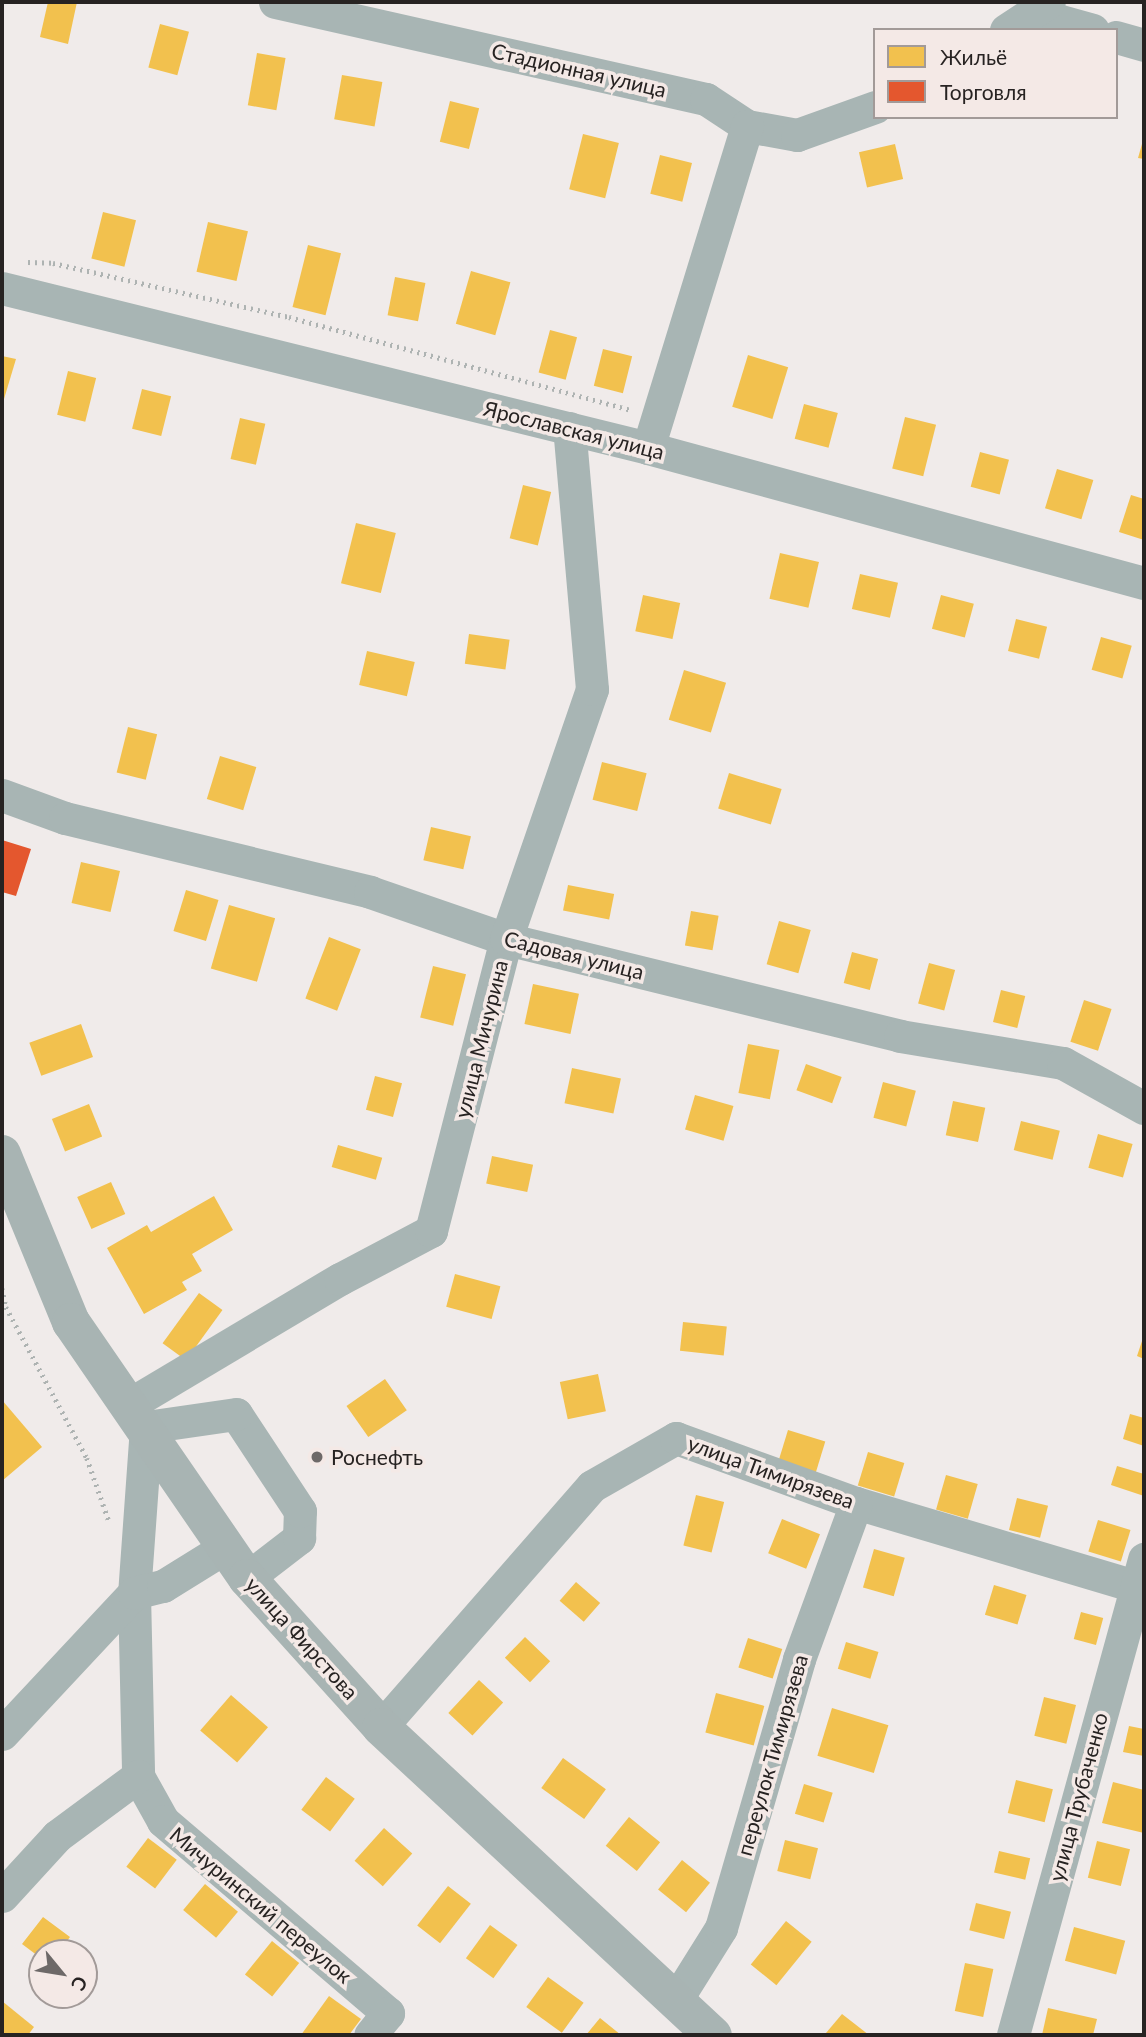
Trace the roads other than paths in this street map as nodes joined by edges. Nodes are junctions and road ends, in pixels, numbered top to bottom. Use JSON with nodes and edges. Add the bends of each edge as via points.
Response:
{"nodes":[{"id":1,"x":275,"y":2,"type":"edge"},
{"id":2,"x":1029,"y":15,"type":"edge"},
{"id":3,"x":1084,"y":28,"type":"edge"},
{"id":4,"x":1118,"y":38,"type":"edge"},
{"id":5,"x":1144,"y":45,"type":"edge"},
{"id":6,"x":873,"y":108,"type":"edge"},
{"id":7,"x":747,"y":126,"type":"junction"},
{"id":8,"x":2,"y":288,"type":"edge"},
{"id":9,"x":569,"y":428,"type":"junction"},
{"id":10,"x":648,"y":448,"type":"junction"},
{"id":11,"x":1144,"y":583,"type":"edge"},
{"id":12,"x":2,"y":795,"type":"edge"},
{"id":13,"x":506,"y":939,"type":"junction"},
{"id":14,"x":1144,"y":1108,"type":"edge"},
{"id":15,"x":2,"y":1154,"type":"edge"},
{"id":16,"x":138,"y":1416,"type":"junction"},
{"id":17,"x":856,"y":1503,"type":"junction"},
{"id":18,"x":226,"y":1547,"type":"junction"},
{"id":19,"x":247,"y":1578,"type":"junction"},
{"id":20,"x":1141,"y":1578,"type":"edge"},
{"id":21,"x":134,"y":1593,"type":"junction"},
{"id":22,"x":381,"y":1727,"type":"junction"},
{"id":23,"x":2,"y":1734,"type":"edge"},
{"id":24,"x":138,"y":1776,"type":"junction"},
{"id":25,"x":2,"y":1896,"type":"edge"},
{"id":26,"x":676,"y":2000,"type":"junction"},
{"id":27,"x":707,"y":2033,"type":"edge"},
{"id":28,"x":370,"y":2035,"type":"edge"},
{"id":29,"x":1013,"y":2035,"type":"edge"}],
"edges":[{"from":1,"to":7,"type":"street","name":"Стадионная улица","via":[[706,99]]},
{"from":2,"to":3,"type":"street"},
{"from":4,"to":5,"type":"street"},
{"from":6,"to":7,"type":"street","name":"Стадионная улица","via":[[796,135]]},
{"from":7,"to":10,"type":"street"},
{"from":8,"to":9,"type":"street","name":"Ярославская улица"},
{"from":9,"to":10,"type":"street","name":"Ярославская улица"},
{"from":9,"to":13,"type":"street","name":"улица Мичурина","via":[[592,688]]},
{"from":10,"to":11,"type":"street","name":"Ярославская улица"},
{"from":12,"to":13,"type":"street","name":"Садовая улица","via":[[65,818],[370,892]]},
{"from":13,"to":14,"type":"street","name":"Садовая улица","via":[[900,1036],[1063,1063]]},
{"from":13,"to":16,"type":"street","name":"улица Мичурина","via":[[431,1231],[340,1279]]},
{"from":15,"to":16,"type":"main road","name":"улица Фирстова","via":[[71,1322]]},
{"from":16,"to":18,"type":"main road","name":"улица Фирстова"},
{"from":16,"to":19,"type":"street","via":[[236,1415],[243,1425],[300,1511],[299,1538]]},
{"from":16,"to":21,"type":"street","name":"Мичуринский переулок"},
{"from":17,"to":20,"type":"street","name":"улица Тимирязева"},
{"from":17,"to":22,"type":"street","name":"улица Тимирязева","via":[[676,1438],[592,1486]]},
{"from":17,"to":26,"type":"street","name":"переулок Тимирязева","via":[[799,1659],[722,1928]]},
{"from":18,"to":19,"type":"main road","name":"улица Фирстова"},
{"from":18,"to":21,"type":"street","via":[[163,1586]]},
{"from":19,"to":22,"type":"main road","name":"улица Фирстова"},
{"from":20,"to":29,"type":"street","name":"улица Трубаченко"},
{"from":21,"to":23,"type":"street"},
{"from":21,"to":24,"type":"street","name":"Мичуринский переулок"},
{"from":22,"to":26,"type":"main road","name":"улица Фирстова"},
{"from":24,"to":25,"type":"street","via":[[57,1836]]},
{"from":24,"to":28,"type":"street","name":"Мичуринский переулок","via":[[163,1821],[388,2013]]},
{"from":26,"to":27,"type":"main road","name":"улица Фирстова"}]}
